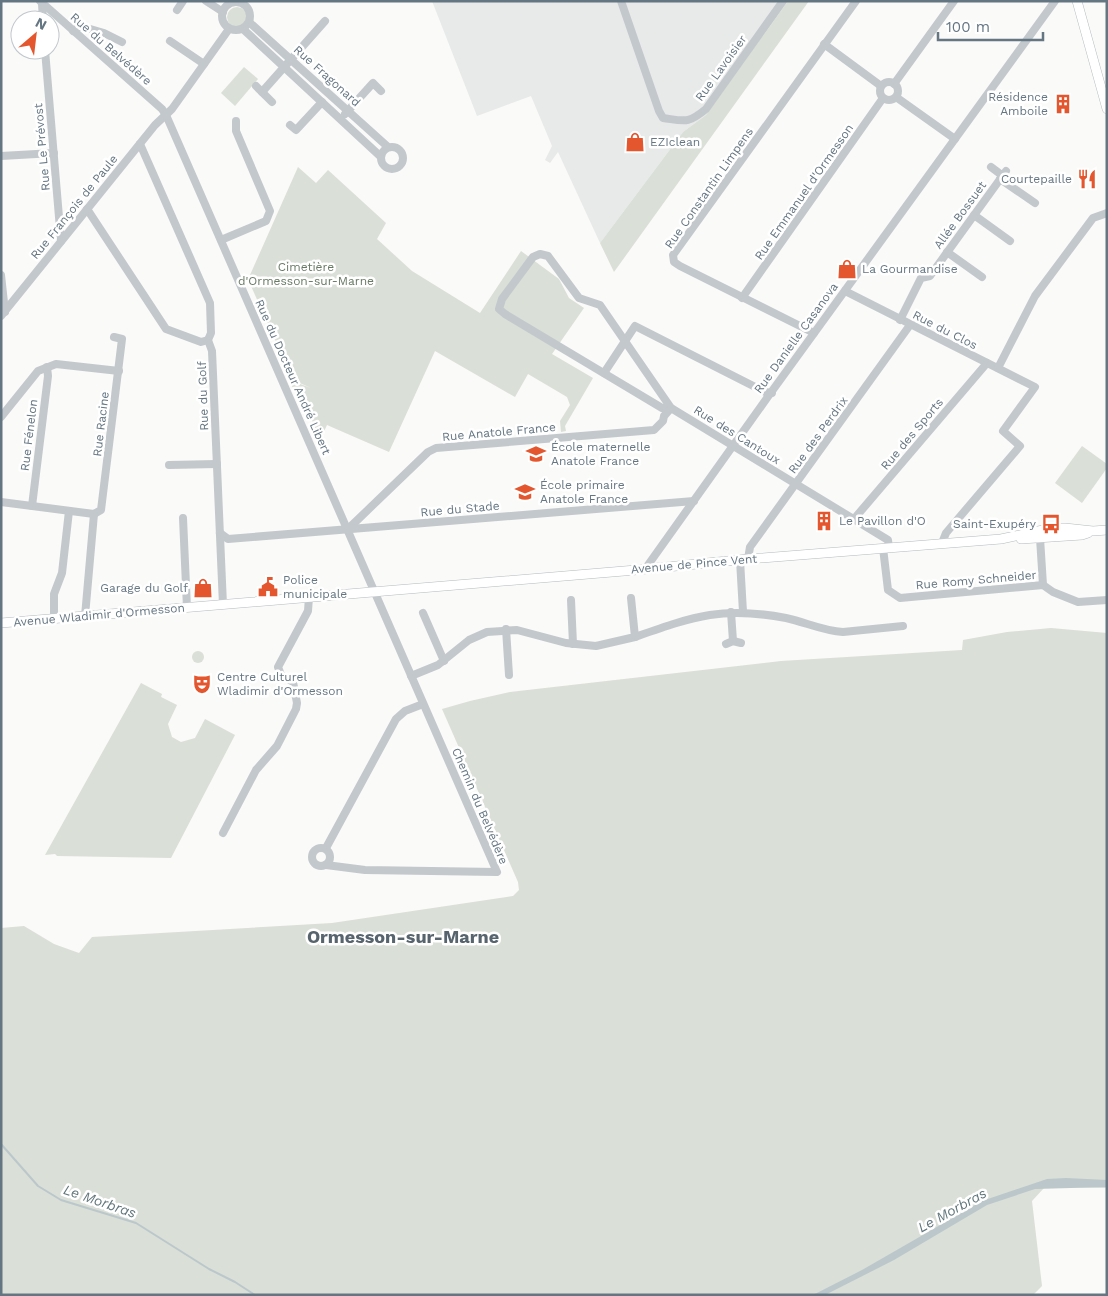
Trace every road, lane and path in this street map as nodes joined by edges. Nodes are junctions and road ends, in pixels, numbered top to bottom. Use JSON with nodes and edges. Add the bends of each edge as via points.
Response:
{"nodes":[{"id":1,"x":183,"y":1,"type":"edge"},
{"id":2,"x":206,"y":1,"type":"edge"},
{"id":3,"x":622,"y":1,"type":"edge"},
{"id":4,"x":783,"y":1,"type":"edge"},
{"id":5,"x":856,"y":1,"type":"edge"},
{"id":6,"x":954,"y":1,"type":"edge"},
{"id":7,"x":1055,"y":1,"type":"edge"},
{"id":8,"x":1077,"y":1,"type":"edge"},
{"id":9,"x":41,"y":2,"type":"edge"},
{"id":10,"x":225,"y":3,"type":"edge"},
{"id":11,"x":243,"y":3,"type":"edge"},
{"id":12,"x":177,"y":10,"type":"dead end"},
{"id":13,"x":223,"y":12,"type":"junction"},
{"id":14,"x":325,"y":21,"type":"dead end"},
{"id":15,"x":250,"y":22,"type":"junction"},
{"id":16,"x":229,"y":29,"type":"junction"},
{"id":17,"x":243,"y":29,"type":"junction"},
{"id":18,"x":73,"y":31,"type":"junction"},
{"id":19,"x":170,"y":41,"type":"dead end"},
{"id":20,"x":122,"y":42,"type":"dead end"},
{"id":21,"x":824,"y":44,"type":"junction"},
{"id":22,"x":291,"y":58,"type":"junction"},
{"id":23,"x":46,"y":60,"type":"edge"},
{"id":24,"x":204,"y":64,"type":"junction"},
{"id":25,"x":285,"y":68,"type":"junction"},
{"id":26,"x":894,"y":84,"type":"junction"},
{"id":27,"x":881,"y":86,"type":"junction"},
{"id":28,"x":381,"y":91,"type":"dead end"},
{"id":29,"x":896,"y":97,"type":"junction"},
{"id":30,"x":883,"y":98,"type":"junction"},
{"id":31,"x":272,"y":102,"type":"dead end"},
{"id":32,"x":322,"y":102,"type":"junction"},
{"id":33,"x":1107,"y":109,"type":"edge"},
{"id":34,"x":348,"y":110,"type":"junction"},
{"id":35,"x":166,"y":115,"type":"junction"},
{"id":36,"x":340,"y":119,"type":"junction"},
{"id":37,"x":236,"y":121,"type":"dead end"},
{"id":38,"x":290,"y":125,"type":"dead end"},
{"id":39,"x":955,"y":139,"type":"junction"},
{"id":40,"x":140,"y":144,"type":"junction"},
{"id":41,"x":388,"y":147,"type":"junction"},
{"id":42,"x":54,"y":153,"type":"junction"},
{"id":43,"x":1,"y":156,"type":"edge"},
{"id":44,"x":380,"y":156,"type":"junction"},
{"id":45,"x":991,"y":167,"type":"dead end"},
{"id":46,"x":1003,"y":175,"type":"junction"},
{"id":47,"x":1035,"y":203,"type":"dead end"},
{"id":48,"x":87,"y":209,"type":"junction"},
{"id":49,"x":1107,"y":213,"type":"edge"},
{"id":50,"x":974,"y":215,"type":"junction"},
{"id":51,"x":221,"y":240,"type":"junction"},
{"id":52,"x":1010,"y":241,"type":"dead end"},
{"id":53,"x":61,"y":242,"type":"junction"},
{"id":54,"x":947,"y":252,"type":"junction"},
{"id":55,"x":1,"y":275,"type":"edge"},
{"id":56,"x":982,"y":277,"type":"dead end"},
{"id":57,"x":845,"y":291,"type":"junction"},
{"id":58,"x":742,"y":298,"type":"junction"},
{"id":59,"x":3,"y":314,"type":"edge"},
{"id":60,"x":900,"y":320,"type":"junction"},
{"id":61,"x":910,"y":325,"type":"junction"},
{"id":62,"x":814,"y":333,"type":"junction"},
{"id":63,"x":114,"y":337,"type":"dead end"},
{"id":64,"x":208,"y":340,"type":"junction"},
{"id":65,"x":625,"y":341,"type":"junction"},
{"id":66,"x":987,"y":363,"type":"junction"},
{"id":67,"x":47,"y":367,"type":"junction"},
{"id":68,"x":998,"y":368,"type":"junction"},
{"id":69,"x":119,"y":371,"type":"junction"},
{"id":70,"x":604,"y":373,"type":"junction"},
{"id":71,"x":772,"y":393,"type":"junction"},
{"id":72,"x":671,"y":408,"type":"junction"},
{"id":73,"x":1,"y":417,"type":"edge"},
{"id":74,"x":733,"y":446,"type":"junction"},
{"id":75,"x":217,"y":464,"type":"junction"},
{"id":76,"x":169,"y":465,"type":"dead end"},
{"id":77,"x":796,"y":484,"type":"junction"},
{"id":78,"x":694,"y":501,"type":"junction"},
{"id":79,"x":1,"y":502,"type":"edge"},
{"id":80,"x":32,"y":506,"type":"junction"},
{"id":81,"x":69,"y":511,"type":"junction"},
{"id":82,"x":94,"y":514,"type":"junction"},
{"id":83,"x":183,"y":518,"type":"dead end"},
{"id":84,"x":854,"y":520,"type":"junction"},
{"id":85,"x":348,"y":529,"type":"junction"},
{"id":86,"x":1107,"y":530,"type":"edge"},
{"id":87,"x":1092,"y":531,"type":"junction"},
{"id":88,"x":220,"y":533,"type":"junction"},
{"id":89,"x":1012,"y":537,"type":"junction"},
{"id":90,"x":1040,"y":538,"type":"junction"},
{"id":91,"x":228,"y":539,"type":"junction"},
{"id":92,"x":942,"y":543,"type":"junction"},
{"id":93,"x":220,"y":547,"type":"junction"},
{"id":94,"x":886,"y":548,"type":"junction"},
{"id":95,"x":744,"y":559,"type":"junction"},
{"id":96,"x":648,"y":569,"type":"junction"},
{"id":97,"x":1043,"y":585,"type":"junction"},
{"id":98,"x":376,"y":592,"type":"junction"},
{"id":99,"x":309,"y":597,"type":"junction"},
{"id":100,"x":631,"y":598,"type":"dead end"},
{"id":101,"x":571,"y":600,"type":"dead end"},
{"id":102,"x":1107,"y":600,"type":"edge"},
{"id":103,"x":223,"y":604,"type":"junction"},
{"id":104,"x":187,"y":608,"type":"junction"},
{"id":105,"x":731,"y":612,"type":"junction"},
{"id":106,"x":744,"y":612,"type":"junction"},
{"id":107,"x":423,"y":613,"type":"dead end"},
{"id":108,"x":85,"y":616,"type":"junction"},
{"id":109,"x":54,"y":619,"type":"junction"},
{"id":110,"x":1,"y":623,"type":"edge"},
{"id":111,"x":903,"y":626,"type":"dead end"},
{"id":112,"x":506,"y":629,"type":"junction"},
{"id":113,"x":636,"y":637,"type":"junction"},
{"id":114,"x":734,"y":643,"type":"dead end"},
{"id":115,"x":573,"y":644,"type":"junction"},
{"id":116,"x":444,"y":661,"type":"junction"},
{"id":117,"x":509,"y":675,"type":"dead end"},
{"id":118,"x":411,"y":676,"type":"junction"},
{"id":119,"x":423,"y":704,"type":"junction"},
{"id":120,"x":223,"y":833,"type":"dead end"},
{"id":121,"x":326,"y":848,"type":"junction"},
{"id":122,"x":326,"y":865,"type":"junction"}],
"edges":[{"from":1,"to":12,"type":"street"},
{"from":2,"to":13,"type":"street"},
{"from":3,"to":4,"type":"street","name":"Rue Lavoisier","via":[[662,118],[681,121],[694,119],[706,109]]},
{"from":5,"to":21,"type":"street","name":"Rue Constantin Limpens"},
{"from":6,"to":26,"type":"street"},
{"from":7,"to":39,"type":"street","name":"Rue Danielle Casanova"},
{"from":8,"to":33,"type":"main road"},
{"from":9,"to":18,"type":"street","name":"Rue du Belvédère"},
{"from":10,"to":11,"type":"street"},
{"from":10,"to":13,"type":"street"},
{"from":11,"to":15,"type":"street"},
{"from":13,"to":16,"type":"street","via":[[223,22]]},
{"from":14,"to":22,"type":"street"},
{"from":15,"to":17,"type":"street"},
{"from":15,"to":22,"type":"street","name":"Rue Fragonard"},
{"from":16,"to":17,"type":"street"},
{"from":16,"to":24,"type":"street","name":"Rue François de Paule"},
{"from":17,"to":25,"type":"street","name":"Rue Fragonard"},
{"from":18,"to":20,"type":"street","via":[[80,26]]},
{"from":18,"to":35,"type":"street","name":"Rue du Belvédère"},
{"from":19,"to":24,"type":"street"},
{"from":21,"to":27,"type":"street"},
{"from":21,"to":58,"type":"street","name":"Rue Constantin Limpens","via":[[673,255],[674,262],[680,266]]},
{"from":22,"to":25,"type":"street"},
{"from":22,"to":34,"type":"street","name":"Rue Fragonard"},
{"from":23,"to":42,"type":"street","name":"Rue Le Prévost"},
{"from":24,"to":35,"type":"street","name":"Rue François de Paule"},
{"from":25,"to":31,"type":"street","via":[[259,89]]},
{"from":25,"to":32,"type":"street","name":"Rue Fragonard"},
{"from":26,"to":27,"type":"street"},
{"from":26,"to":29,"type":"street","via":[[898,90]]},
{"from":27,"to":30,"type":"street"},
{"from":28,"to":34,"type":"street","via":[[373,83]]},
{"from":29,"to":30,"type":"street","via":[[891,100]]},
{"from":29,"to":39,"type":"street"},
{"from":30,"to":58,"type":"street","name":"Rue Emmanuel d'Ormesson"},
{"from":32,"to":36,"type":"street","name":"Rue Fragonard"},
{"from":32,"to":38,"type":"street","via":[[296,130]]},
{"from":34,"to":36,"type":"street"},
{"from":34,"to":41,"type":"street","name":"Rue Fragonard"},
{"from":35,"to":40,"type":"street","name":"Rue François de Paule"},
{"from":35,"to":51,"type":"street","name":"Rue du Docteur André Libert"},
{"from":36,"to":44,"type":"street","name":"Rue Fragonard"},
{"from":37,"to":51,"type":"street","via":[[236,131],[270,211],[266,221]]},
{"from":39,"to":57,"type":"street","name":"Rue Danielle Casanova"},
{"from":40,"to":48,"type":"street","name":"Rue François de Paule"},
{"from":40,"to":64,"type":"street","name":"Rue du Golf","via":[[210,303],[211,333]]},
{"from":41,"to":44,"type":"street"},
{"from":41,"to":44,"type":"street","name":"Rue Fragonard","via":[[398,148],[402,163],[394,169],[387,168]]},
{"from":42,"to":43,"type":"street"},
{"from":42,"to":53,"type":"street","name":"Rue Le Prévost"},
{"from":45,"to":46,"type":"street"},
{"from":46,"to":47,"type":"street"},
{"from":46,"to":50,"type":"street","name":"Allée Bossuet"},
{"from":48,"to":53,"type":"street","name":"Rue François de Paule"},
{"from":48,"to":64,"type":"street","via":[[166,329],[201,342]]},
{"from":49,"to":68,"type":"street","via":[[1092,218],[1035,296]]},
{"from":50,"to":52,"type":"street"},
{"from":50,"to":54,"type":"street","name":"Allée Bossuet"},
{"from":51,"to":85,"type":"street","name":"Rue du Docteur André Libert"},
{"from":53,"to":59,"type":"street","name":"Rue François de Paule"},
{"from":54,"to":56,"type":"street"},
{"from":54,"to":60,"type":"street","name":"Allée Bossuet","via":[[930,276],[921,278]]},
{"from":55,"to":59,"type":"street"},
{"from":57,"to":60,"type":"street","name":"Rue du Clos"},
{"from":57,"to":62,"type":"street","name":"Rue Danielle Casanova"},
{"from":58,"to":62,"type":"street","name":"Rue Constantin Limpens"},
{"from":60,"to":61,"type":"street","name":"Rue du Clos"},
{"from":61,"to":66,"type":"street","name":"Rue du Clos"},
{"from":61,"to":77,"type":"street","name":"Rue des Perdrix"},
{"from":62,"to":71,"type":"street","name":"Rue Danielle Casanova"},
{"from":63,"to":69,"type":"street","name":"Rue Racine","via":[[122,339]]},
{"from":64,"to":75,"type":"street","name":"Rue du Golf","via":[[212,350]]},
{"from":65,"to":70,"type":"street"},
{"from":65,"to":70,"type":"street","via":[[600,305],[579,298],[548,256],[540,254],[533,257],[502,299],[499,309],[505,314]]},
{"from":65,"to":71,"type":"street","via":[[635,326]]},
{"from":65,"to":72,"type":"street"},
{"from":66,"to":68,"type":"street","name":"Rue du Clos"},
{"from":66,"to":84,"type":"street","name":"Rue des Sports"},
{"from":67,"to":69,"type":"street","via":[[56,364]]},
{"from":67,"to":73,"type":"street","via":[[38,370]]},
{"from":67,"to":80,"type":"street","name":"Rue Fénelon"},
{"from":68,"to":92,"type":"street","name":"Rue du Clos","via":[[1035,387],[1003,431],[1020,446],[946,533]]},
{"from":69,"to":82,"type":"street","name":"Rue Racine","via":[[102,507],[99,513]]},
{"from":70,"to":72,"type":"street","via":[[662,408]]},
{"from":71,"to":74,"type":"street","name":"Rue Danielle Casanova"},
{"from":72,"to":74,"type":"street","name":"Rue des Cantoux"},
{"from":72,"to":85,"type":"street","name":"Rue Anatole France","via":[[654,430],[436,448]]},
{"from":74,"to":77,"type":"street","name":"Rue des Cantoux"},
{"from":74,"to":78,"type":"street","name":"Rue Danielle Casanova"},
{"from":75,"to":76,"type":"street"},
{"from":75,"to":88,"type":"street","name":"Rue du Golf"},
{"from":77,"to":84,"type":"street","name":"Rue des Cantoux"},
{"from":77,"to":95,"type":"street","name":"Rue des Perdrix"},
{"from":78,"to":85,"type":"street","name":"Rue du Stade"},
{"from":78,"to":96,"type":"street","name":"Rue Danielle Casanova"},
{"from":79,"to":80,"type":"street"},
{"from":80,"to":81,"type":"street"},
{"from":81,"to":82,"type":"street"},
{"from":81,"to":109,"type":"street","via":[[62,573],[54,594]]},
{"from":82,"to":108,"type":"street","name":"Rue Racine"},
{"from":83,"to":104,"type":"street"},
{"from":84,"to":94,"type":"street","name":"Rue des Cantoux","via":[[888,540]]},
{"from":85,"to":91,"type":"street","name":"Rue du Stade"},
{"from":85,"to":98,"type":"street","name":"Rue du Docteur André Libert"},
{"from":86,"to":87,"type":"main road","name":"Avenue de Pince Vent"},
{"from":87,"to":89,"type":"main road","name":"Avenue de Pince Vent","via":[[1052,528]]},
{"from":87,"to":90,"type":"main road","name":"Avenue de Pince Vent","via":[[1082,535]]},
{"from":88,"to":91,"type":"street"},
{"from":88,"to":93,"type":"street","name":"Rue du Golf"},
{"from":89,"to":90,"type":"main road","name":"Avenue de Pince Vent"},
{"from":89,"to":92,"type":"main road","name":"Avenue de Pince Vent"},
{"from":90,"to":97,"type":"street"},
{"from":91,"to":93,"type":"street"},
{"from":92,"to":94,"type":"main road","name":"Avenue de Pince Vent"},
{"from":93,"to":103,"type":"street","name":"Rue du Golf"},
{"from":94,"to":95,"type":"main road","name":"Avenue de Pince Vent"},
{"from":94,"to":97,"type":"street","name":"Rue Romy Schneider","via":[[888,590],[900,598]]},
{"from":95,"to":96,"type":"main road","name":"Avenue de Pince Vent"},
{"from":95,"to":106,"type":"street"},
{"from":96,"to":98,"type":"main road","name":"Avenue de Pince Vent"},
{"from":97,"to":102,"type":"street","name":"Rue Romy Schneider","via":[[1078,602]]},
{"from":98,"to":99,"type":"main road","name":"Avenue Wladimir d'Ormesson"},
{"from":98,"to":118,"type":"street","name":"Chemin du Belvédère"},
{"from":99,"to":103,"type":"main road","name":"Avenue Wladimir d'Ormesson"},
{"from":99,"to":120,"type":"street","via":[[308,610],[278,667],[281,675],[293,682],[298,703],[296,709],[274,750],[256,770]]},
{"from":100,"to":113,"type":"street"},
{"from":101,"to":115,"type":"street"},
{"from":103,"to":104,"type":"main road","name":"Avenue Wladimir d'Ormesson"},
{"from":104,"to":108,"type":"main road","name":"Avenue Wladimir d'Ormesson"},
{"from":105,"to":106,"type":"street"},
{"from":105,"to":113,"type":"street","via":[[686,619]]},
{"from":105,"to":114,"type":"street"},
{"from":106,"to":111,"type":"street","via":[[791,619],[833,631]]},
{"from":107,"to":116,"type":"street"},
{"from":108,"to":109,"type":"main road","name":"Avenue Wladimir d'Ormesson"},
{"from":109,"to":110,"type":"main road","name":"Avenue Wladimir d'Ormesson"},
{"from":112,"to":115,"type":"street"},
{"from":112,"to":116,"type":"street","via":[[487,632],[469,640]]},
{"from":112,"to":117,"type":"street"},
{"from":113,"to":115,"type":"street","via":[[596,646]]},
{"from":116,"to":118,"type":"street"},
{"from":118,"to":119,"type":"street","name":"Chemin du Belvédère"},
{"from":119,"to":121,"type":"street","via":[[405,711],[396,719]]},
{"from":119,"to":122,"type":"street","name":"Chemin du Belvédère","via":[[497,872],[365,870]]},
{"from":121,"to":122,"type":"street","via":[[330,856]]},
{"from":121,"to":122,"type":"street","via":[[318,848],[312,855],[315,864]]}]}
